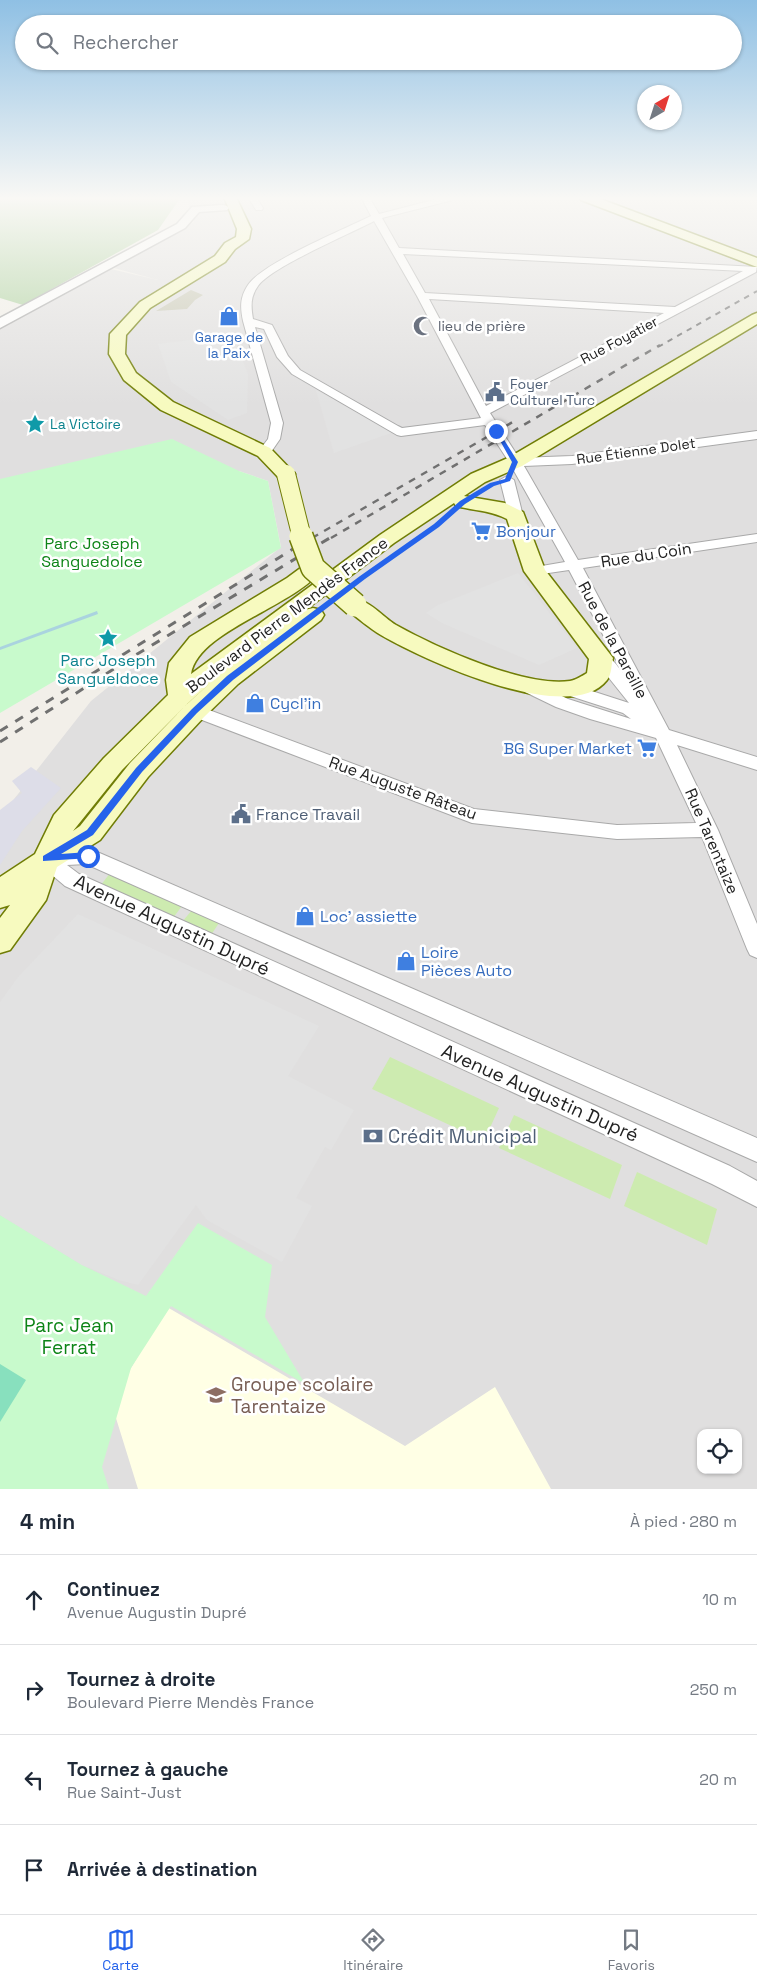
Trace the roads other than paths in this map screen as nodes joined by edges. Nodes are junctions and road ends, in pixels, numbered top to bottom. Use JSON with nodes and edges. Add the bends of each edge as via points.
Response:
{"nodes":[{"id":1,"x":106,"y":266,"type":"edge"},
{"id":2,"x":208,"y":266,"type":"edge"},
{"id":3,"x":276,"y":266,"type":"edge"},
{"id":4,"x":405,"y":266,"type":"edge"},
{"id":5,"x":755,"y":266,"type":"edge"},
{"id":6,"x":422,"y":296,"type":"junction"},
{"id":7,"x":676,"y":310,"type":"junction"},
{"id":8,"x":757,"y":318,"type":"edge"},
{"id":9,"x":248,"y":321,"type":"junction"},
{"id":10,"x":0,"y":324,"type":"edge"},
{"id":11,"x":486,"y":416,"type":"junction"},
{"id":12,"x":751,"y":436,"type":"edge"},
{"id":13,"x":757,"y":449,"type":"edge"},
{"id":14,"x":264,"y":452,"type":"junction"},
{"id":15,"x":515,"y":462,"type":"junction"},
{"id":16,"x":507,"y":480,"type":"junction"},
{"id":17,"x":463,"y":502,"type":"junction"},
{"id":18,"x":516,"y":516,"type":"junction"},
{"id":19,"x":757,"y":538,"type":"edge"},
{"id":20,"x":574,"y":566,"type":"junction"},
{"id":21,"x":313,"y":568,"type":"junction"},
{"id":22,"x":535,"y":571,"type":"junction"},
{"id":23,"x":601,"y":658,"type":"junction"},
{"id":24,"x":531,"y":688,"type":"junction"},
{"id":25,"x":570,"y":690,"type":"junction"},
{"id":26,"x":187,"y":704,"type":"junction"},
{"id":27,"x":663,"y":734,"type":"junction"},
{"id":28,"x":757,"y":764,"type":"edge"},
{"id":29,"x":709,"y":830,"type":"junction"},
{"id":30,"x":46,"y":859,"type":"junction"},
{"id":31,"x":0,"y":897,"type":"edge"},
{"id":32,"x":0,"y":941,"type":"edge"},
{"id":33,"x":757,"y":949,"type":"edge"},
{"id":34,"x":757,"y":1150,"type":"edge"},
{"id":35,"x":757,"y":1195,"type":"edge"}],
"edges":[{"from":1,"to":10,"type":"street"},
{"from":2,"to":14,"type":"main road","via":[[145,305],[118,334],[117,354],[130,376],[167,406]]},
{"from":3,"to":9,"type":"street","via":[[253,285],[245,304]]},
{"from":4,"to":6,"type":"street","name":"Rue de la Pareille"},
{"from":5,"to":7,"type":"street","name":"Rue Foyatier"},
{"from":6,"to":7,"type":"street"},
{"from":6,"to":11,"type":"street","name":"Rue de la Pareille"},
{"from":7,"to":11,"type":"street","name":"Rue Foyatier"},
{"from":8,"to":15,"type":"main road","name":"Boulevard Pierre Mendès France"},
{"from":9,"to":11,"type":"street","via":[[268,327],[279,351],[296,372],[401,432]]},
{"from":9,"to":14,"type":"street","via":[[277,423],[278,432]]},
{"from":11,"to":15,"type":"street","name":"Rue de la Pareille"},
{"from":12,"to":13,"type":"street"},
{"from":12,"to":15,"type":"street","name":"Rue Étienne Dolet","via":[[572,460]]},
{"from":14,"to":21,"type":"main road","bridge":true,"via":[[286,474],[301,536]]},
{"from":15,"to":16,"type":"main road"},
{"from":15,"to":20,"type":"street","name":"Rue de la Pareille"},
{"from":15,"to":26,"type":"main road","name":"Boulevard Pierre Mendès France","via":[[478,478],[387,539],[205,674]]},
{"from":16,"to":17,"type":"main road","name":"Boulevard Pierre Mendès France"},
{"from":16,"to":18,"type":"street","name":"Rue de la Pareille"},
{"from":17,"to":18,"type":"main road","via":[[498,507]]},
{"from":17,"to":26,"type":"main road","name":"Boulevard Pierre Mendès France","via":[[230,678]]},
{"from":18,"to":22,"type":"main road","name":"Rue de la Pareille"},
{"from":19,"to":20,"type":"street","name":"Rue du Coin"},
{"from":20,"to":22,"type":"street","name":"Rue du Coin"},
{"from":20,"to":27,"type":"street","name":"Rue de la Pareille"},
{"from":21,"to":24,"type":"main road","bridge":true,"via":[[387,629],[419,646]]},
{"from":21,"to":26,"type":"main road","via":[[295,583],[198,642],[181,663],[178,680]]},
{"from":22,"to":23,"type":"main road","name":"Rue de la Pareille"},
{"from":23,"to":25,"type":"main road","name":"Rue de la Pareille","via":[[598,676]]},
{"from":23,"to":27,"type":"street","name":"Rue de la Pareille"},
{"from":24,"to":25,"type":"main road"},
{"from":24,"to":27,"type":"street","via":[[562,703]]},
{"from":25,"to":27,"type":"street","via":[[629,709]]},
{"from":26,"to":29,"type":"street","name":"Rue Auguste Râteau","via":[[472,816],[617,832]]},
{"from":26,"to":30,"type":"main road","name":"Boulevard Pierre Mendès France","via":[[90,833]]},
{"from":27,"to":28,"type":"street"},
{"from":27,"to":29,"type":"street","name":"Rue Tarentaize"},
{"from":29,"to":33,"type":"street","name":"Rue Tarentaize"},
{"from":30,"to":31,"type":"main road","name":"Boulevard Pierre Mendès France","via":[[13,881]]},
{"from":30,"to":32,"type":"main road","via":[[36,892]]},
{"from":30,"to":34,"type":"street","name":"Avenue Augustin Dupré","via":[[88,856]]},
{"from":30,"to":35,"type":"street","name":"Avenue Augustin Dupré","via":[[72,880],[722,1175]]}]}
